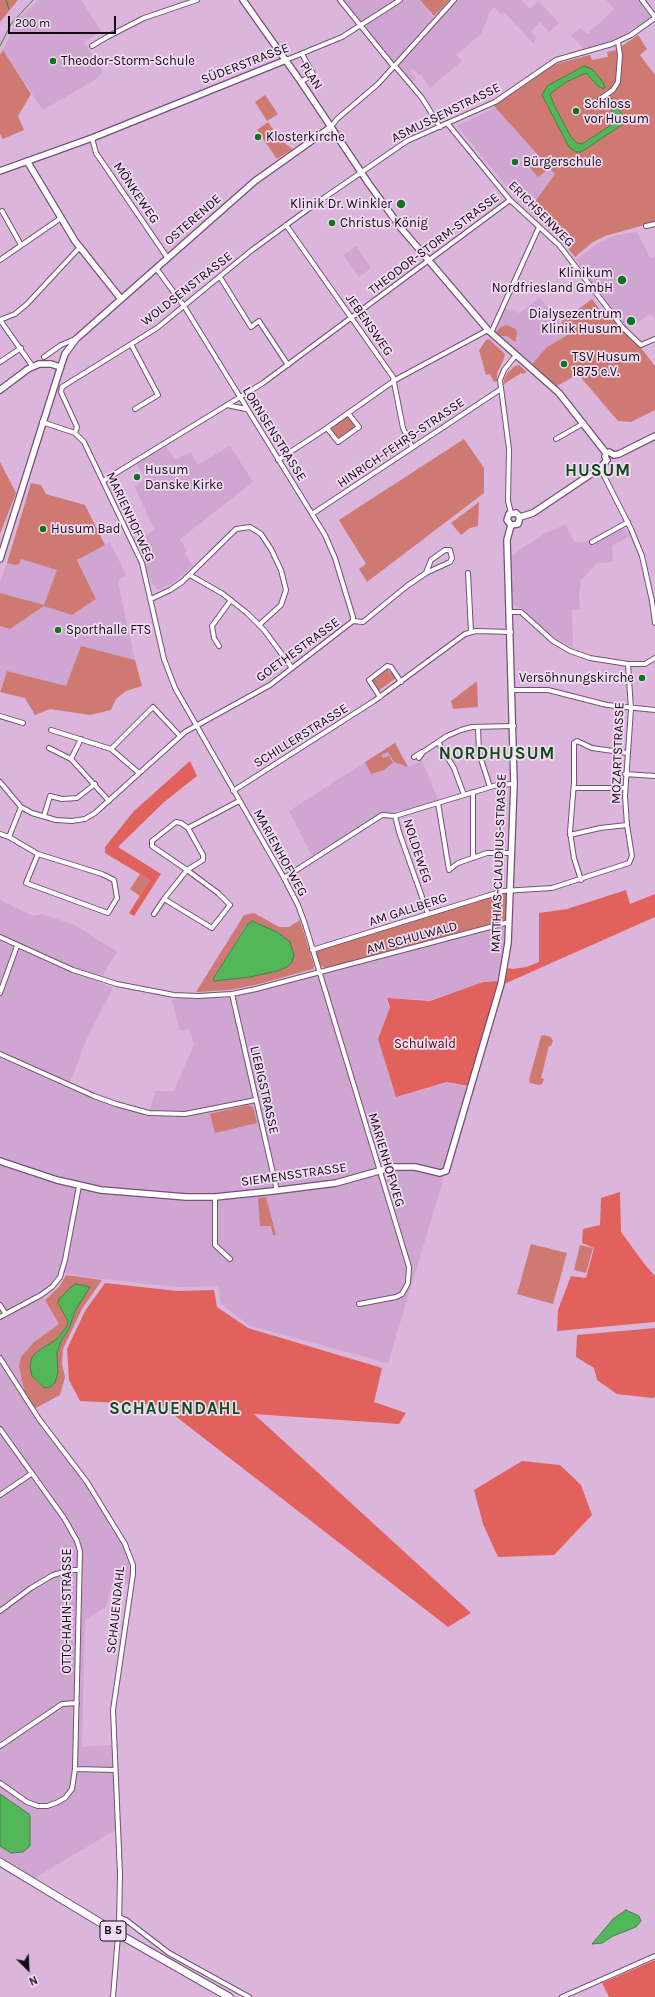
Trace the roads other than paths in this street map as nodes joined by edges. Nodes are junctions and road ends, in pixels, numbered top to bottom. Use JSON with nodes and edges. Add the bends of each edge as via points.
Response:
{"nodes":[{"id":1,"x":197,"y":0,"type":"edge"},
{"id":2,"x":243,"y":0,"type":"edge"},
{"id":3,"x":340,"y":0,"type":"edge"},
{"id":4,"x":400,"y":0,"type":"edge"},
{"id":5,"x":454,"y":0,"type":"edge"},
{"id":6,"x":642,"y":0,"type":"edge"},
{"id":7,"x":653,"y":11,"type":"edge"},
{"id":8,"x":655,"y":17,"type":"edge"},
{"id":9,"x":360,"y":26,"type":"junction"},
{"id":10,"x":618,"y":42,"type":"junction"},
{"id":11,"x":92,"y":46,"type":"dead end"},
{"id":12,"x":302,"y":54,"type":"junction"},
{"id":13,"x":286,"y":60,"type":"junction"},
{"id":14,"x":395,"y":66,"type":"junction"},
{"id":15,"x":301,"y":82,"type":"junction"},
{"id":16,"x":600,"y":98,"type":"dead end"},
{"id":17,"x":447,"y":123,"type":"junction"},
{"id":18,"x":331,"y":126,"type":"junction"},
{"id":19,"x":440,"y":127,"type":"junction"},
{"id":20,"x":92,"y":138,"type":"junction"},
{"id":21,"x":27,"y":161,"type":"junction"},
{"id":22,"x":0,"y":170,"type":"edge"},
{"id":23,"x":361,"y":172,"type":"junction"},
{"id":24,"x":510,"y":200,"type":"junction"},
{"id":25,"x":2,"y":212,"type":"dead end"},
{"id":26,"x":61,"y":218,"type":"junction"},
{"id":27,"x":655,"y":224,"type":"edge"},
{"id":28,"x":286,"y":225,"type":"junction"},
{"id":29,"x":646,"y":226,"type":"dead end"},
{"id":30,"x":539,"y":227,"type":"junction"},
{"id":31,"x":21,"y":245,"type":"junction"},
{"id":32,"x":80,"y":247,"type":"junction"},
{"id":33,"x":167,"y":257,"type":"junction"},
{"id":34,"x":0,"y":260,"type":"edge"},
{"id":35,"x":428,"y":260,"type":"junction"},
{"id":36,"x":156,"y":268,"type":"junction"},
{"id":37,"x":220,"y":277,"type":"junction"},
{"id":38,"x":121,"y":299,"type":"junction"},
{"id":39,"x":184,"y":306,"type":"junction"},
{"id":40,"x":351,"y":318,"type":"junction"},
{"id":41,"x":0,"y":320,"type":"edge"},
{"id":42,"x":489,"y":332,"type":"junction"},
{"id":43,"x":76,"y":339,"type":"junction"},
{"id":44,"x":655,"y":339,"type":"edge"},
{"id":45,"x":131,"y":344,"type":"junction"},
{"id":46,"x":21,"y":348,"type":"junction"},
{"id":47,"x":516,"y":355,"type":"junction"},
{"id":48,"x":44,"y":357,"type":"dead end"},
{"id":49,"x":0,"y":362,"type":"edge"},
{"id":50,"x":288,"y":365,"type":"junction"},
{"id":51,"x":33,"y":367,"type":"junction"},
{"id":52,"x":60,"y":367,"type":"junction"},
{"id":53,"x":395,"y":380,"type":"junction"},
{"id":54,"x":1,"y":388,"type":"edge"},
{"id":55,"x":501,"y":389,"type":"junction"},
{"id":56,"x":240,"y":398,"type":"junction"},
{"id":57,"x":226,"y":405,"type":"junction"},
{"id":58,"x":135,"y":409,"type":"dead end"},
{"id":59,"x":246,"y":409,"type":"junction"},
{"id":60,"x":348,"y":413,"type":"junction"},
{"id":61,"x":42,"y":422,"type":"junction"},
{"id":62,"x":584,"y":423,"type":"junction"},
{"id":63,"x":327,"y":428,"type":"junction"},
{"id":64,"x":75,"y":433,"type":"junction"},
{"id":65,"x":655,"y":436,"type":"edge"},
{"id":66,"x":556,"y":439,"type":"dead end"},
{"id":67,"x":412,"y":447,"type":"junction"},
{"id":68,"x":606,"y":453,"type":"junction"},
{"id":69,"x":614,"y":455,"type":"junction"},
{"id":70,"x":278,"y":460,"type":"junction"},
{"id":71,"x":607,"y":460,"type":"junction"},
{"id":72,"x":600,"y":468,"type":"junction"},
{"id":73,"x":103,"y":481,"type":"junction"},
{"id":74,"x":511,"y":513,"type":"junction"},
{"id":75,"x":312,"y":514,"type":"junction"},
{"id":76,"x":520,"y":518,"type":"junction"},
{"id":77,"x":628,"y":522,"type":"junction"},
{"id":78,"x":511,"y":525,"type":"junction"},
{"id":79,"x":592,"y":542,"type":"dead end"},
{"id":80,"x":0,"y":559,"type":"edge"},
{"id":81,"x":426,"y":573,"type":"junction"},
{"id":82,"x":468,"y":573,"type":"dead end"},
{"id":83,"x":190,"y":574,"type":"junction"},
{"id":84,"x":151,"y":599,"type":"junction"},
{"id":85,"x":231,"y":600,"type":"junction"},
{"id":86,"x":510,"y":612,"type":"junction"},
{"id":87,"x":353,"y":621,"type":"junction"},
{"id":88,"x":655,"y":623,"type":"edge"},
{"id":89,"x":259,"y":625,"type":"junction"},
{"id":90,"x":471,"y":632,"type":"junction"},
{"id":91,"x":511,"y":632,"type":"junction"},
{"id":92,"x":219,"y":646,"type":"dead end"},
{"id":93,"x":655,"y":658,"type":"edge"},
{"id":94,"x":628,"y":664,"type":"junction"},
{"id":95,"x":292,"y":668,"type":"junction"},
{"id":96,"x":401,"y":682,"type":"junction"},
{"id":97,"x":512,"y":690,"type":"junction"},
{"id":98,"x":380,"y":697,"type":"junction"},
{"id":99,"x":631,"y":709,"type":"junction"},
{"id":100,"x":655,"y":710,"type":"edge"},
{"id":101,"x":0,"y":716,"type":"edge"},
{"id":102,"x":22,"y":723,"type":"dead end"},
{"id":103,"x":195,"y":726,"type":"junction"},
{"id":104,"x":514,"y":726,"type":"junction"},
{"id":105,"x":478,"y":727,"type":"junction"},
{"id":106,"x":51,"y":730,"type":"dead end"},
{"id":107,"x":180,"y":736,"type":"junction"},
{"id":108,"x":81,"y":740,"type":"junction"},
{"id":109,"x":438,"y":742,"type":"junction"},
{"id":110,"x":49,"y":748,"type":"dead end"},
{"id":111,"x":111,"y":749,"type":"junction"},
{"id":112,"x":627,"y":753,"type":"junction"},
{"id":113,"x":416,"y":758,"type":"dead end"},
{"id":114,"x":71,"y":759,"type":"junction"},
{"id":115,"x":140,"y":773,"type":"junction"},
{"id":116,"x":625,"y":774,"type":"junction"},
{"id":117,"x":655,"y":776,"type":"edge"},
{"id":118,"x":0,"y":782,"type":"edge"},
{"id":119,"x":95,"y":784,"type":"junction"},
{"id":120,"x":514,"y":784,"type":"junction"},
{"id":121,"x":490,"y":787,"type":"junction"},
{"id":122,"x":574,"y":788,"type":"junction"},
{"id":123,"x":625,"y":788,"type":"junction"},
{"id":124,"x":233,"y":791,"type":"junction"},
{"id":125,"x":473,"y":792,"type":"junction"},
{"id":126,"x":464,"y":795,"type":"junction"},
{"id":127,"x":109,"y":801,"type":"junction"},
{"id":128,"x":239,"y":801,"type":"junction"},
{"id":129,"x":438,"y":803,"type":"junction"},
{"id":130,"x":21,"y":807,"type":"junction"},
{"id":131,"x":44,"y":816,"type":"junction"},
{"id":132,"x":395,"y":816,"type":"junction"},
{"id":133,"x":627,"y":825,"type":"junction"},
{"id":134,"x":188,"y":828,"type":"junction"},
{"id":135,"x":0,"y":834,"type":"edge"},
{"id":136,"x":570,"y":835,"type":"junction"},
{"id":137,"x":9,"y":837,"type":"junction"},
{"id":138,"x":512,"y":853,"type":"junction"},
{"id":139,"x":38,"y":854,"type":"junction"},
{"id":140,"x":473,"y":858,"type":"junction"},
{"id":141,"x":187,"y":870,"type":"junction"},
{"id":142,"x":284,"y":878,"type":"junction"},
{"id":143,"x":581,"y":880,"type":"junction"},
{"id":144,"x":510,"y":890,"type":"junction"},
{"id":145,"x":164,"y":899,"type":"junction"},
{"id":146,"x":154,"y":914,"type":"dead end"},
{"id":147,"x":428,"y":914,"type":"junction"},
{"id":148,"x":509,"y":922,"type":"junction"},
{"id":149,"x":0,"y":936,"type":"edge"},
{"id":150,"x":17,"y":946,"type":"junction"},
{"id":151,"x":312,"y":950,"type":"junction"},
{"id":152,"x":319,"y":972,"type":"junction"},
{"id":153,"x":0,"y":993,"type":"edge"},
{"id":154,"x":232,"y":994,"type":"junction"},
{"id":155,"x":0,"y":1054,"type":"edge"},
{"id":156,"x":256,"y":1100,"type":"junction"},
{"id":157,"x":0,"y":1161,"type":"edge"},
{"id":158,"x":378,"y":1170,"type":"junction"},
{"id":159,"x":446,"y":1171,"type":"joint"},
{"id":160,"x":79,"y":1186,"type":"junction"},
{"id":161,"x":277,"y":1191,"type":"junction"},
{"id":162,"x":214,"y":1197,"type":"junction"},
{"id":163,"x":230,"y":1259,"type":"dead end"},
{"id":164,"x":359,"y":1304,"type":"dead end"},
{"id":165,"x":0,"y":1305,"type":"edge"},
{"id":166,"x":5,"y":1314,"type":"junction"},
{"id":167,"x":0,"y":1317,"type":"edge"},
{"id":168,"x":0,"y":1358,"type":"edge"},
{"id":169,"x":0,"y":1430,"type":"edge"},
{"id":170,"x":32,"y":1474,"type":"junction"},
{"id":171,"x":0,"y":1496,"type":"edge"},
{"id":172,"x":80,"y":1570,"type":"junction"},
{"id":173,"x":0,"y":1612,"type":"edge"},
{"id":174,"x":77,"y":1703,"type":"junction"},
{"id":175,"x":0,"y":1746,"type":"edge"},
{"id":176,"x":75,"y":1769,"type":"junction"},
{"id":177,"x":114,"y":1770,"type":"junction"},
{"id":178,"x":0,"y":1783,"type":"edge"},
{"id":179,"x":0,"y":1862,"type":"edge"},
{"id":180,"x":119,"y":1918,"type":"junction"},
{"id":181,"x":655,"y":1956,"type":"edge"},
{"id":182,"x":113,"y":1997,"type":"edge"},
{"id":183,"x":229,"y":1997,"type":"edge"},
{"id":184,"x":249,"y":1997,"type":"edge"},
{"id":185,"x":562,"y":1997,"type":"edge"}],
"edges":[{"from":1,"to":11,"type":"street","via":[[144,18]]},
{"from":2,"to":13,"type":"main road","name":"PLAN"},
{"from":3,"to":9,"type":"street"},
{"from":4,"to":9,"type":"street","name":"SÜDERSTRASSE"},
{"from":5,"to":14,"type":"street","via":[[435,18]]},
{"from":6,"to":7,"type":"street"},
{"from":7,"to":8,"type":"street"},
{"from":8,"to":10,"type":"street","name":"ASMUSSENSTRASSE"},
{"from":9,"to":12,"type":"street","name":"SÜDERSTRASSE","via":[[342,37]]},
{"from":9,"to":14,"type":"street"},
{"from":10,"to":16,"type":"street","via":[[618,82],[613,90]]},
{"from":10,"to":17,"type":"street","name":"ASMUSSENSTRASSE","via":[[559,58],[505,96]]},
{"from":12,"to":13,"type":"street","name":"SÜDERSTRASSE"},
{"from":12,"to":15,"type":"street","via":[[313,74]]},
{"from":13,"to":15,"type":"main road","name":"PLAN"},
{"from":13,"to":20,"type":"main road","name":"SÜDERSTRASSE"},
{"from":14,"to":18,"type":"street"},
{"from":14,"to":19,"type":"street","via":[[422,98]]},
{"from":15,"to":18,"type":"main road","name":"PLAN"},
{"from":17,"to":19,"type":"street","name":"ASMUSSENSTRASSE"},
{"from":17,"to":24,"type":"street","name":"ERICHSENWEG"},
{"from":18,"to":23,"type":"main road","name":"PLAN"},
{"from":18,"to":33,"type":"main road","name":"OSTERENDE","via":[[255,181]]},
{"from":19,"to":23,"type":"street","name":"ASMUSSENSTRASSE","via":[[407,141]]},
{"from":20,"to":21,"type":"main road","name":"SÜDERSTRASSE"},
{"from":20,"to":33,"type":"street","name":"MÖNKEWEG","via":[[96,153]]},
{"from":21,"to":22,"type":"main road","name":"SÜDERSTRASSE"},
{"from":21,"to":26,"type":"main road"},
{"from":23,"to":28,"type":"street","name":"WOLDSENSTRASSE"},
{"from":23,"to":35,"type":"main road","name":"PLAN","via":[[401,228]]},
{"from":24,"to":30,"type":"street","name":"ERICHSENWEG"},
{"from":24,"to":35,"type":"street","name":"THEODOR-STORM-STRASSE"},
{"from":25,"to":31,"type":"street"},
{"from":26,"to":31,"type":"street"},
{"from":26,"to":32,"type":"main road"},
{"from":27,"to":29,"type":"street"},
{"from":28,"to":37,"type":"street","name":"WOLDSENSTRASSE"},
{"from":28,"to":40,"type":"street","name":"JEBENSWEG"},
{"from":30,"to":42,"type":"street"},
{"from":30,"to":44,"type":"street","name":"ERICHSENWEG","via":[[559,245],[623,328],[641,344]]},
{"from":31,"to":34,"type":"street"},
{"from":32,"to":38,"type":"main road"},
{"from":32,"to":41,"type":"street","via":[[27,304]]},
{"from":33,"to":36,"type":"main road","name":"OSTERENDE"},
{"from":35,"to":40,"type":"street","name":"THEODOR-STORM-STRASSE"},
{"from":35,"to":42,"type":"main road","name":"PLAN"},
{"from":36,"to":38,"type":"main road","name":"OSTERENDE"},
{"from":36,"to":39,"type":"street","name":"LORNSENSTRASSE"},
{"from":37,"to":39,"type":"street","name":"WOLDSENSTRASSE"},
{"from":37,"to":50,"type":"street","via":[[251,326],[259,322]]},
{"from":38,"to":43,"type":"main road","name":"OSTERENDE"},
{"from":39,"to":45,"type":"street","name":"WOLDSENSTRASSE","via":[[157,328]]},
{"from":39,"to":56,"type":"street","name":"LORNSENSTRASSE"},
{"from":40,"to":50,"type":"street","name":"THEODOR-STORM-STRASSE"},
{"from":40,"to":53,"type":"street","name":"JEBENSWEG"},
{"from":41,"to":46,"type":"street"},
{"from":42,"to":47,"type":"main road","name":"PLAN"},
{"from":42,"to":53,"type":"street"},
{"from":43,"to":48,"type":"street","name":"OSTERENDE","via":[[61,344]]},
{"from":43,"to":52,"type":"main road","name":"OSTERENDE","via":[[65,354]]},
{"from":45,"to":58,"type":"street","via":[[158,395]]},
{"from":45,"to":64,"type":"street","name":"WOLDSENSTRASSE","via":[[61,388],[77,427]]},
{"from":46,"to":49,"type":"street"},
{"from":46,"to":51,"type":"street"},
{"from":47,"to":55,"type":"street","name":"MATTHIAS-CLAUDIUS-STRASSE","via":[[502,374]]},
{"from":47,"to":62,"type":"main road","name":"PLAN","via":[[559,392]]},
{"from":50,"to":56,"type":"street","name":"THEODOR-STORM-STRASSE"},
{"from":51,"to":52,"type":"main road","via":[[46,363]]},
{"from":51,"to":54,"type":"main road"},
{"from":52,"to":61,"type":"main road","name":"OSTERENDE"},
{"from":53,"to":60,"type":"street"},
{"from":53,"to":67,"type":"street","name":"JEBENSWEG","via":[[403,428]]},
{"from":55,"to":67,"type":"street","name":"HINRICH-FEHRS-STRASSE"},
{"from":55,"to":74,"type":"street","name":"MATTHIAS-CLAUDIUS-STRASSE","via":[[509,449],[508,501]]},
{"from":56,"to":57,"type":"street","name":"THEODOR-STORM-STRASSE"},
{"from":56,"to":59,"type":"street","name":"LORNSENSTRASSE"},
{"from":57,"to":59,"type":"street"},
{"from":57,"to":73,"type":"street","name":"THEODOR-STORM-STRASSE"},
{"from":59,"to":70,"type":"street","name":"LORNSENSTRASSE"},
{"from":60,"to":63,"type":"street"},
{"from":60,"to":63,"type":"street","via":[[359,427],[338,442]]},
{"from":61,"to":64,"type":"street"},
{"from":61,"to":80,"type":"main road","name":"OSTERENDE"},
{"from":62,"to":66,"type":"street"},
{"from":62,"to":68,"type":"main road","name":"PLAN"},
{"from":63,"to":70,"type":"street"},
{"from":64,"to":73,"type":"street","name":"MARIENHOFWEG","via":[[84,442]]},
{"from":65,"to":69,"type":"main road"},
{"from":67,"to":75,"type":"street","name":"HINRICH-FEHRS-STRASSE"},
{"from":68,"to":69,"type":"main road"},
{"from":68,"to":71,"type":"main road"},
{"from":69,"to":71,"type":"main road","via":[[613,459]]},
{"from":70,"to":75,"type":"street","name":"LORNSENSTRASSE"},
{"from":71,"to":72,"type":"main road"},
{"from":72,"to":76,"type":"main road","via":[[533,513]]},
{"from":72,"to":77,"type":"street"},
{"from":73,"to":84,"type":"street","name":"MARIENHOFWEG","via":[[140,559]]},
{"from":74,"to":76,"type":"main road","via":[[516,513]]},
{"from":74,"to":78,"type":"main road","name":"MATTHIAS-CLAUDIUS-STRASSE","via":[[507,520]]},
{"from":75,"to":87,"type":"street","name":"LORNSENSTRASSE","via":[[333,553]]},
{"from":76,"to":78,"type":"main road","via":[[518,524]]},
{"from":77,"to":79,"type":"street"},
{"from":77,"to":88,"type":"street","via":[[642,556]]},
{"from":78,"to":86,"type":"main road","name":"MATTHIAS-CLAUDIUS-STRASSE","via":[[507,537]]},
{"from":81,"to":81,"type":"street","name":"GOETHESTRASSE","via":[[451,561],[450,550],[445,550],[431,560]]},
{"from":81,"to":87,"type":"street","name":"GOETHESTRASSE","via":[[363,622]]},
{"from":82,"to":90,"type":"street"},
{"from":83,"to":84,"type":"street","via":[[174,588]]},
{"from":83,"to":85,"type":"street"},
{"from":83,"to":89,"type":"street","via":[[236,529],[248,527],[258,531],[277,560],[286,590],[281,605]]},
{"from":84,"to":103,"type":"street","name":"MARIENHOFWEG","via":[[166,668]]},
{"from":85,"to":89,"type":"street"},
{"from":85,"to":92,"type":"street","via":[[212,626],[214,638]]},
{"from":86,"to":91,"type":"main road","name":"MATTHIAS-CLAUDIUS-STRASSE"},
{"from":86,"to":94,"type":"street","via":[[521,612],[547,636],[575,653],[599,661]]},
{"from":87,"to":95,"type":"street","name":"GOETHESTRASSE"},
{"from":89,"to":95,"type":"street"},
{"from":90,"to":91,"type":"street"},
{"from":90,"to":96,"type":"street","name":"SCHILLERSTRASSE"},
{"from":91,"to":97,"type":"main road","name":"MATTHIAS-CLAUDIUS-STRASSE"},
{"from":93,"to":94,"type":"street","via":[[645,664]]},
{"from":94,"to":99,"type":"street","name":"MOZARTSTRASSE"},
{"from":95,"to":103,"type":"street","name":"GOETHESTRASSE","via":[[250,697]]},
{"from":96,"to":98,"type":"street","name":"SCHILLERSTRASSE"},
{"from":96,"to":98,"type":"street","via":[[391,667],[387,666],[369,680]]},
{"from":97,"to":99,"type":"street","via":[[548,690],[600,704]]},
{"from":97,"to":104,"type":"main road","name":"MATTHIAS-CLAUDIUS-STRASSE"},
{"from":98,"to":124,"type":"street","name":"SCHILLERSTRASSE"},
{"from":99,"to":100,"type":"street"},
{"from":99,"to":112,"type":"street","name":"MOZARTSTRASSE"},
{"from":101,"to":102,"type":"street"},
{"from":103,"to":107,"type":"street","name":"GOETHESTRASSE"},
{"from":103,"to":124,"type":"street","name":"MARIENHOFWEG"},
{"from":104,"to":105,"type":"street"},
{"from":104,"to":120,"type":"main road","name":"MATTHIAS-CLAUDIUS-STRASSE"},
{"from":105,"to":109,"type":"street","via":[[455,732]]},
{"from":105,"to":121,"type":"street","via":[[479,753]]},
{"from":106,"to":108,"type":"street"},
{"from":107,"to":111,"type":"street","via":[[153,707]]},
{"from":107,"to":115,"type":"street","name":"GOETHESTRASSE"},
{"from":108,"to":111,"type":"street"},
{"from":108,"to":114,"type":"street"},
{"from":109,"to":113,"type":"street"},
{"from":109,"to":126,"type":"street","via":[[454,768]]},
{"from":110,"to":114,"type":"street"},
{"from":111,"to":115,"type":"street"},
{"from":112,"to":116,"type":"street","name":"MOZARTSTRASSE"},
{"from":112,"to":122,"type":"street","via":[[592,748],[575,741]]},
{"from":114,"to":119,"type":"street"},
{"from":115,"to":127,"type":"street","name":"GOETHESTRASSE"},
{"from":116,"to":117,"type":"street"},
{"from":116,"to":123,"type":"street","name":"MOZARTSTRASSE"},
{"from":118,"to":130,"type":"street"},
{"from":119,"to":127,"type":"street"},
{"from":119,"to":131,"type":"street","via":[[84,794],[70,800],[50,796]]},
{"from":120,"to":121,"type":"street"},
{"from":120,"to":138,"type":"main road","name":"MATTHIAS-CLAUDIUS-STRASSE"},
{"from":121,"to":125,"type":"street"},
{"from":122,"to":123,"type":"street"},
{"from":122,"to":136,"type":"street"},
{"from":123,"to":133,"type":"street","name":"MOZARTSTRASSE"},
{"from":124,"to":128,"type":"street","name":"MARIENHOFWEG"},
{"from":125,"to":126,"type":"street"},
{"from":125,"to":140,"type":"street"},
{"from":126,"to":129,"type":"street"},
{"from":127,"to":131,"type":"street","name":"GOETHESTRASSE","via":[[85,819],[56,820]]},
{"from":128,"to":134,"type":"street"},
{"from":128,"to":142,"type":"street","name":"MARIENHOFWEG"},
{"from":129,"to":132,"type":"street"},
{"from":129,"to":140,"type":"street","via":[[449,870],[458,862]]},
{"from":130,"to":131,"type":"street","name":"GOETHESTRASSE"},
{"from":130,"to":137,"type":"street"},
{"from":132,"to":142,"type":"street","via":[[386,814],[378,817]]},
{"from":132,"to":147,"type":"street","name":"NOLDEWEG"},
{"from":133,"to":136,"type":"street","via":[[595,828]]},
{"from":133,"to":143,"type":"street","name":"MOZARTSTRASSE","via":[[632,853],[630,861]]},
{"from":134,"to":141,"type":"street","via":[[203,855],[203,860]]},
{"from":134,"to":141,"type":"street","via":[[176,822],[152,841],[152,846]]},
{"from":135,"to":137,"type":"street"},
{"from":136,"to":143,"type":"street"},
{"from":137,"to":139,"type":"street"},
{"from":138,"to":140,"type":"street","via":[[487,853]]},
{"from":138,"to":144,"type":"main road","name":"MATTHIAS-CLAUDIUS-STRASSE"},
{"from":139,"to":139,"type":"street","via":[[26,883],[108,913],[118,898],[114,880]]},
{"from":141,"to":145,"type":"street"},
{"from":141,"to":145,"type":"street","via":[[213,888],[230,905],[216,925],[212,928]]},
{"from":142,"to":151,"type":"street","name":"MARIENHOFWEG","via":[[298,905]]},
{"from":143,"to":144,"type":"street","name":"MOZARTSTRASSE","via":[[544,889]]},
{"from":144,"to":147,"type":"street","name":"AM GALLBERG"},
{"from":144,"to":148,"type":"main road","name":"MATTHIAS-CLAUDIUS-STRASSE"},
{"from":145,"to":146,"type":"street"},
{"from":147,"to":151,"type":"street","name":"AM GALLBERG"},
{"from":148,"to":152,"type":"street","name":"AM SCHULWALD"},
{"from":148,"to":159,"type":"main road","name":"MATTHIAS-CLAUDIUS-STRASSE","via":[[507,955],[501,984]]},
{"from":149,"to":150,"type":"street","name":"AM SCHULWALD"},
{"from":150,"to":153,"type":"street"},
{"from":150,"to":154,"type":"street","name":"AM SCHULWALD","via":[[73,970],[124,986],[180,996]]},
{"from":151,"to":152,"type":"street","name":"MARIENHOFWEG"},
{"from":152,"to":154,"type":"street","name":"AM SCHULWALD"},
{"from":152,"to":158,"type":"street","name":"MARIENHOFWEG"},
{"from":154,"to":156,"type":"street","name":"LIEBIGSTRASSE"},
{"from":155,"to":156,"type":"street","via":[[94,1096],[149,1113],[185,1114]]},
{"from":156,"to":161,"type":"street","name":"LIEBIGSTRASSE"},
{"from":157,"to":160,"type":"main road","name":"SIEMENSSTRASSE","via":[[31,1173]]},
{"from":158,"to":159,"type":"main road","name":"SIEMENSSTRASSE","via":[[393,1166],[415,1167],[440,1173]]},
{"from":158,"to":161,"type":"main road","name":"SIEMENSSTRASSE","via":[[336,1183]]},
{"from":158,"to":164,"type":"street","name":"MARIENHOFWEG","via":[[409,1267],[408,1283],[402,1294],[396,1297]]},
{"from":160,"to":162,"type":"main road","name":"SIEMENSSTRASSE","via":[[143,1195]]},
{"from":160,"to":166,"type":"street","via":[[60,1277],[41,1295]]},
{"from":161,"to":162,"type":"main road","name":"SIEMENSSTRASSE"},
{"from":162,"to":163,"type":"street","via":[[215,1245]]},
{"from":165,"to":166,"type":"street"},
{"from":166,"to":167,"type":"street"},
{"from":168,"to":177,"type":"street","name":"SCHAUENDAHL","via":[[39,1419],[88,1482],[130,1555],[133,1574],[113,1710]]},
{"from":169,"to":170,"type":"street","name":"OTTO-HAHN-STRASSE"},
{"from":170,"to":171,"type":"street"},
{"from":170,"to":172,"type":"street","name":"OTTO-HAHN-STRASSE","via":[[77,1540]]},
{"from":172,"to":173,"type":"street","via":[[53,1575]]},
{"from":172,"to":174,"type":"street","name":"OTTO-HAHN-STRASSE"},
{"from":174,"to":175,"type":"street","via":[[62,1704]]},
{"from":174,"to":176,"type":"street","name":"OTTO-HAHN-STRASSE"},
{"from":176,"to":177,"type":"street"},
{"from":176,"to":178,"type":"street","name":"OTTO-HAHN-STRASSE","via":[[72,1789],[65,1798],[47,1806],[27,1802]]},
{"from":177,"to":180,"type":"street","name":"SCHAUENDAHL"},
{"from":179,"to":183,"type":"highway","number":"B 5"},
{"from":180,"to":182,"type":"street","name":"SCHAUENDAHL","bridge":true},
{"from":180,"to":184,"type":"street","via":[[126,1920],[169,1953]]},
{"from":181,"to":185,"type":"street"}]}
